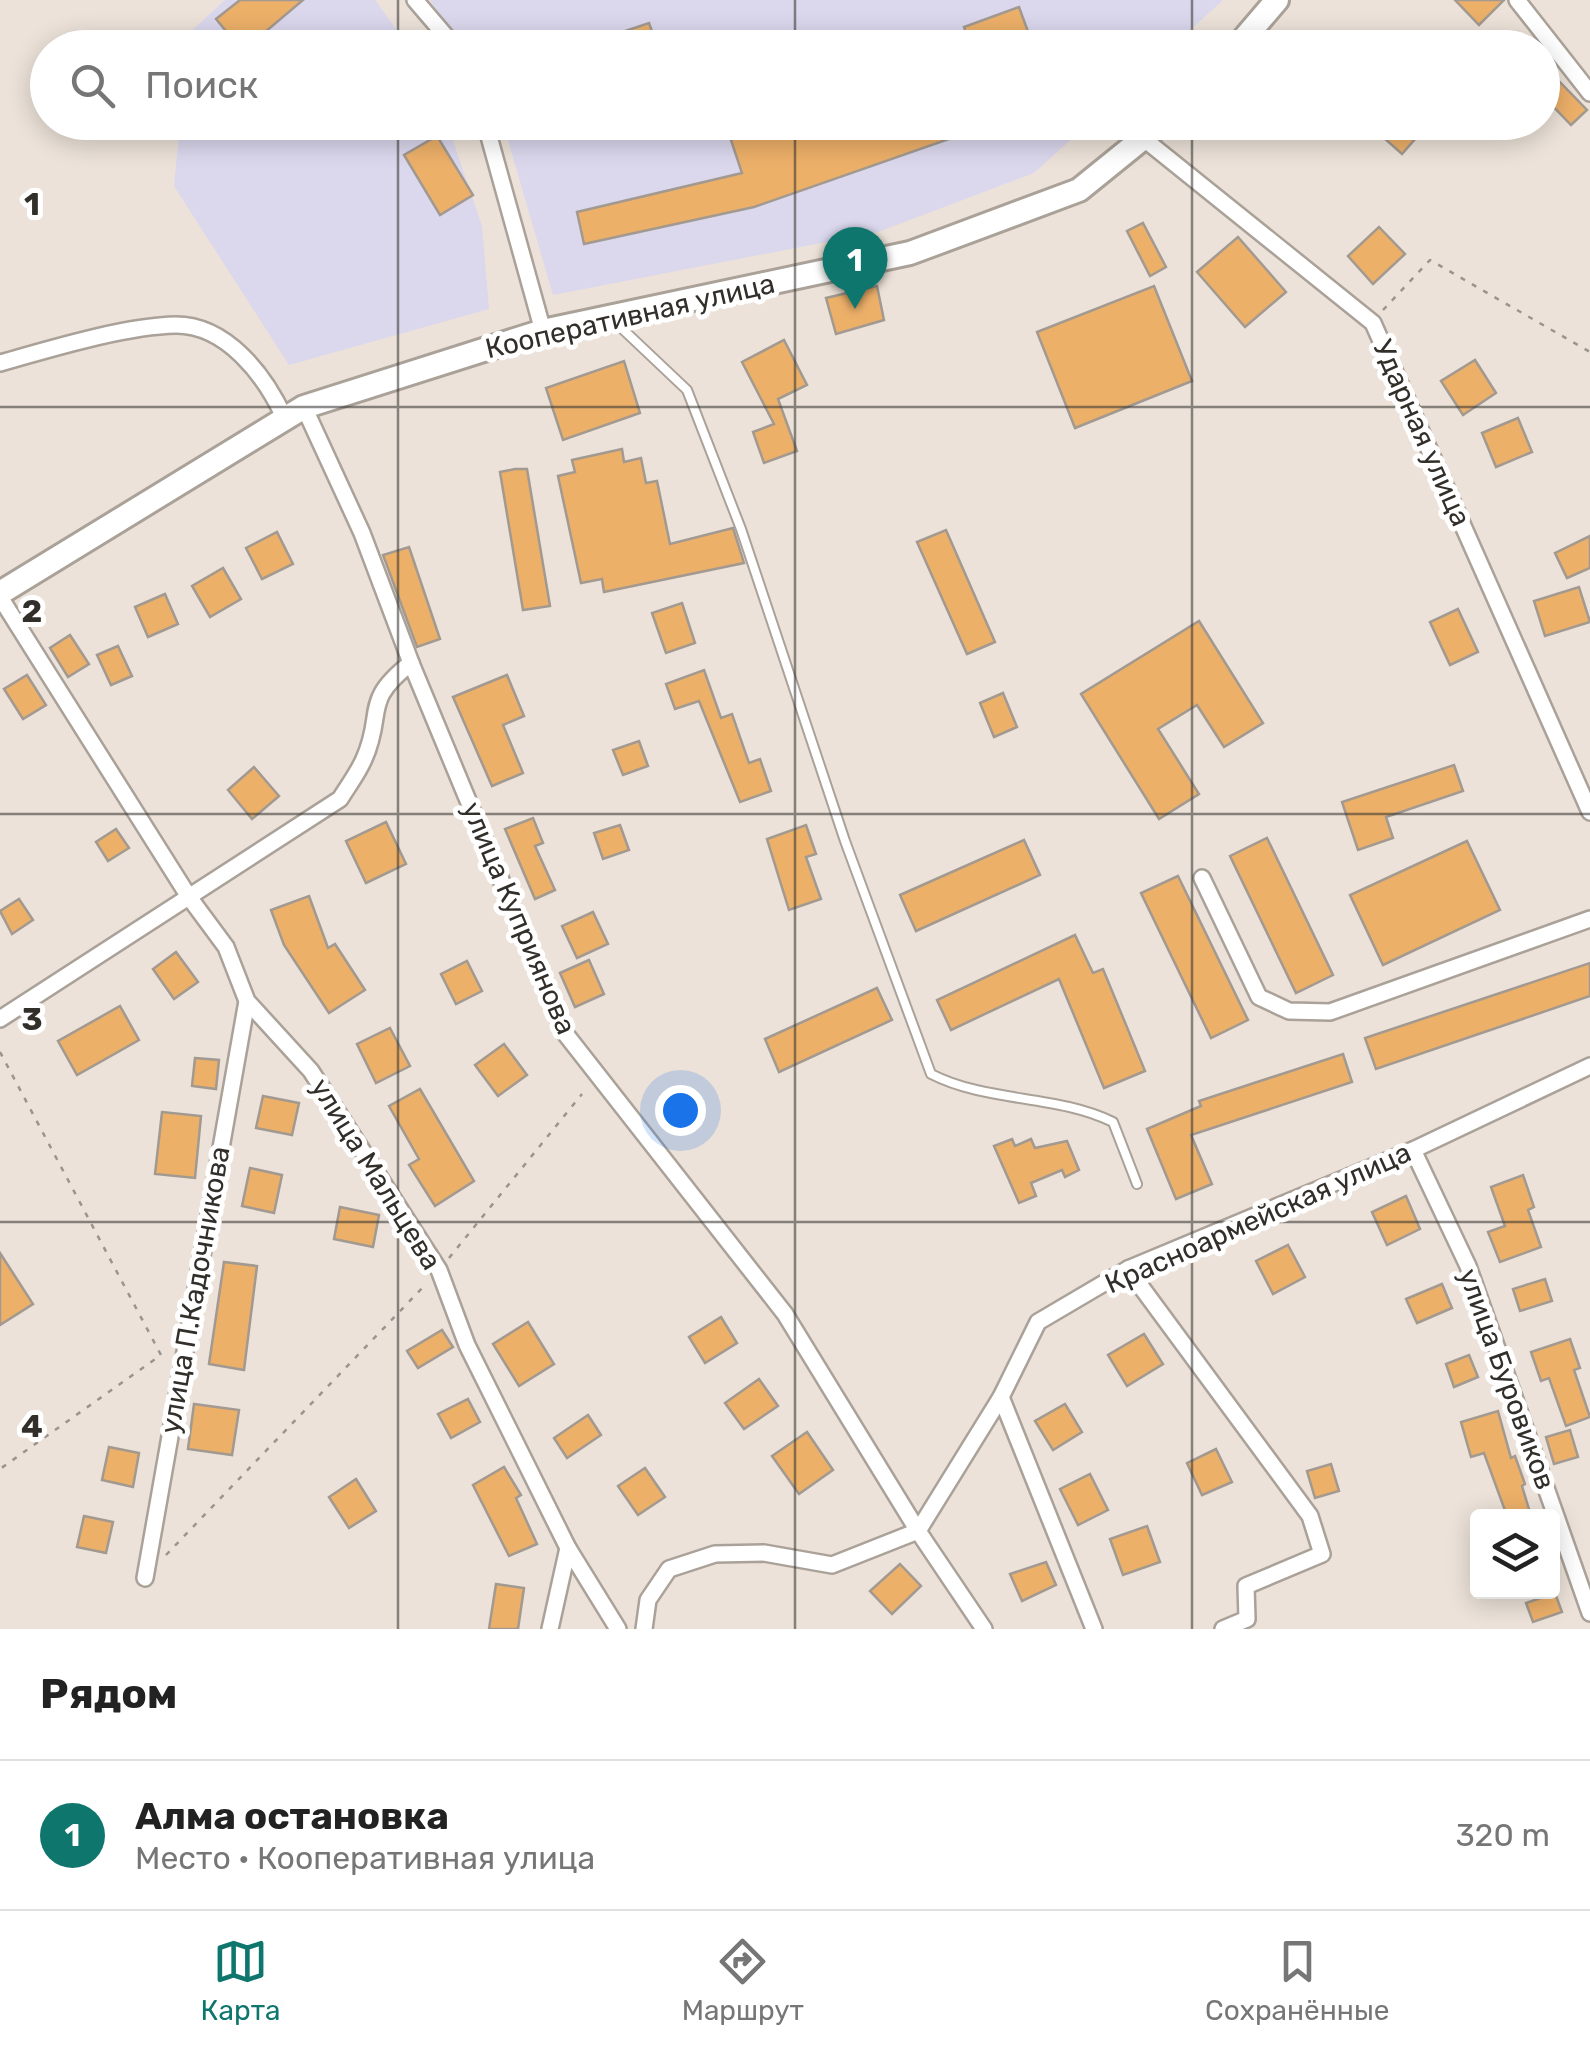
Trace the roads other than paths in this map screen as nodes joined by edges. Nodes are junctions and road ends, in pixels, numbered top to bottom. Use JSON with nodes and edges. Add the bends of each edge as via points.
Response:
{"nodes":[{"id":1,"x":415,"y":0,"type":"edge"},
{"id":2,"x":1277,"y":0,"type":"edge"},
{"id":3,"x":1517,"y":0,"type":"edge"},
{"id":4,"x":441,"y":30,"type":"edge"},
{"id":5,"x":1251,"y":30,"type":"edge"},
{"id":6,"x":1541,"y":30,"type":"edge"},
{"id":7,"x":1560,"y":55,"type":"edge"},
{"id":8,"x":1590,"y":93,"type":"edge"},
{"id":9,"x":490,"y":140,"type":"edge"},
{"id":10,"x":1142,"y":140,"type":"edge"},
{"id":11,"x":1146,"y":140,"type":"edge"},
{"id":12,"x":610,"y":317,"type":"junction"},
{"id":13,"x":542,"y":331,"type":"junction"},
{"id":14,"x":0,"y":363,"type":"edge"},
{"id":15,"x":294,"y":412,"type":"junction"},
{"id":16,"x":0,"y":595,"type":"edge"},
{"id":17,"x":410,"y":663,"type":"junction"},
{"id":18,"x":1590,"y":812,"type":"edge"},
{"id":19,"x":1202,"y":878,"type":"dead end"},
{"id":20,"x":189,"y":897,"type":"junction"},
{"id":21,"x":1590,"y":919,"type":"edge"},
{"id":22,"x":248,"y":1002,"type":"junction"},
{"id":23,"x":0,"y":1020,"type":"edge"},
{"id":24,"x":1590,"y":1066,"type":"edge"},
{"id":25,"x":1413,"y":1150,"type":"junction"},
{"id":26,"x":1137,"y":1184,"type":"dead end"},
{"id":27,"x":1128,"y":1269,"type":"junction"},
{"id":28,"x":1001,"y":1397,"type":"junction"},
{"id":29,"x":918,"y":1531,"type":"junction"},
{"id":30,"x":568,"y":1548,"type":"junction"},
{"id":31,"x":145,"y":1578,"type":"road end"},
{"id":32,"x":1590,"y":1613,"type":"edge"},
{"id":33,"x":550,"y":1629,"type":"edge"},
{"id":34,"x":618,"y":1629,"type":"edge"},
{"id":35,"x":644,"y":1629,"type":"edge"},
{"id":36,"x":984,"y":1629,"type":"edge"},
{"id":37,"x":1094,"y":1629,"type":"edge"},
{"id":38,"x":1223,"y":1629,"type":"edge"}],
"edges":[{"from":1,"to":4,"type":"street"},
{"from":2,"to":5,"type":"main road"},
{"from":3,"to":6,"type":"street"},
{"from":7,"to":8,"type":"street"},
{"from":9,"to":13,"type":"street"},
{"from":10,"to":12,"type":"main road","name":"Кооперативная улица","via":[[1080,190],[910,253]]},
{"from":11,"to":18,"type":"street","name":"Ударная улица","via":[[1372,323]]},
{"from":12,"to":13,"type":"main road","name":"Кооперативная улица"},
{"from":12,"to":26,"type":"lane","via":[[687,390],[931,1074],[958,1088],[1080,1106],[1113,1122]]},
{"from":13,"to":15,"type":"main road","name":"Кооперативная улица"},
{"from":14,"to":15,"type":"street","name":"улица Куприянова","via":[[179,325],[242,354]]},
{"from":15,"to":16,"type":"main road","name":"Кооперативная улица"},
{"from":15,"to":17,"type":"street","name":"улица Куприянова","via":[[362,533]]},
{"from":16,"to":20,"type":"street","name":"улица Мальцева"},
{"from":17,"to":20,"type":"street","via":[[385,683],[366,757],[340,800]]},
{"from":17,"to":29,"type":"street","name":"улица Куприянова","via":[[564,1032],[785,1314]]},
{"from":19,"to":21,"type":"street","via":[[1259,997],[1290,1010],[1330,1012]]},
{"from":20,"to":22,"type":"street","name":"улица Мальцева","via":[[226,947]]},
{"from":20,"to":23,"type":"street"},
{"from":22,"to":30,"type":"street","name":"улица Мальцева","via":[[311,1070],[439,1270],[467,1344]]},
{"from":22,"to":31,"type":"street","name":"улица П.Кадочникова"},
{"from":24,"to":25,"type":"street","name":"Красноармейская улица"},
{"from":25,"to":27,"type":"street","name":"Красноармейская улица"},
{"from":25,"to":32,"type":"street","name":"улица Буровиков","via":[[1468,1266]]},
{"from":27,"to":28,"type":"street","name":"Красноармейская улица","via":[[1038,1322]]},
{"from":27,"to":38,"type":"street","via":[[1310,1516],[1322,1554],[1246,1586],[1246,1619]]},
{"from":28,"to":29,"type":"street","name":"Красноармейская улица"},
{"from":28,"to":37,"type":"street"},
{"from":29,"to":35,"type":"street","via":[[832,1566],[764,1553],[715,1554],[669,1568],[648,1600]]},
{"from":29,"to":36,"type":"street","name":"улица Куприянова"},
{"from":30,"to":33,"type":"street"},
{"from":30,"to":34,"type":"street","name":"улица Мальцева"}]}
